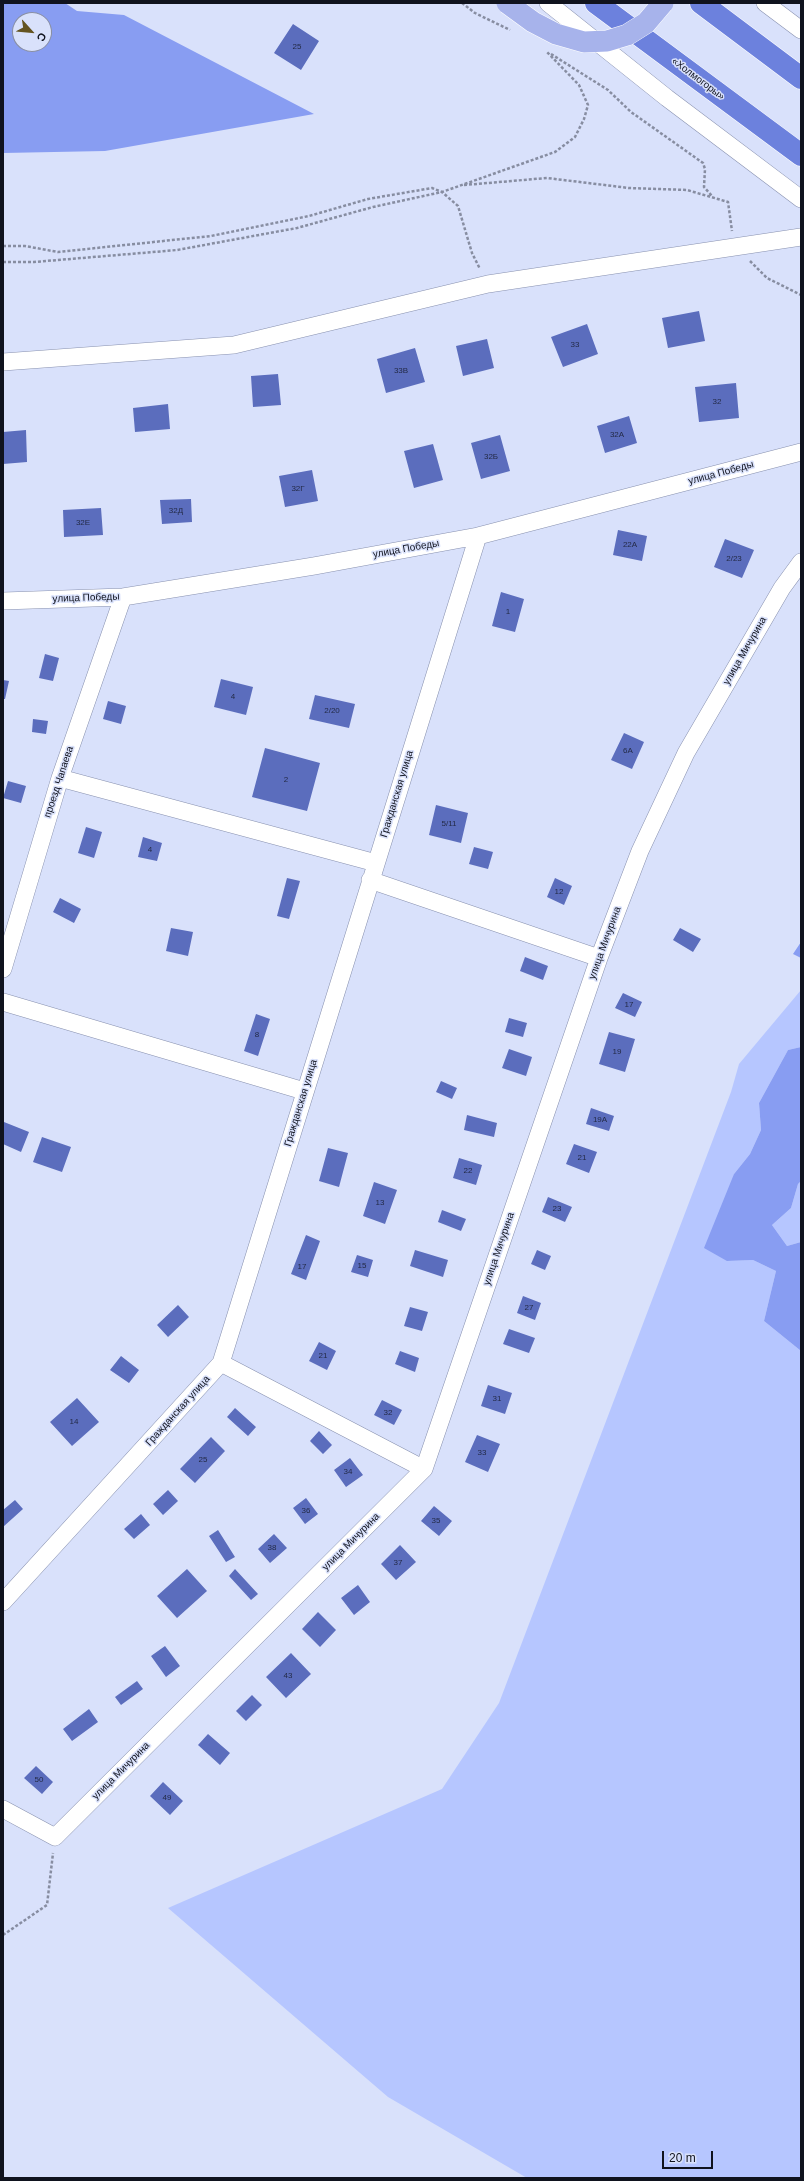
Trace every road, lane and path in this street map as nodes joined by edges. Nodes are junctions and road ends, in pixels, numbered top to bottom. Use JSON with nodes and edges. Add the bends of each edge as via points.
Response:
{"nodes":[{"id":1,"x":462,"y":3,"type":"edge"},
{"id":2,"x":507,"y":3,"type":"edge"},
{"id":3,"x":548,"y":3,"type":"edge"},
{"id":4,"x":596,"y":3,"type":"edge"},
{"id":5,"x":663,"y":3,"type":"edge"},
{"id":6,"x":702,"y":3,"type":"edge"},
{"id":7,"x":765,"y":3,"type":"edge"},
{"id":8,"x":801,"y":30,"type":"edge"},
{"id":9,"x":515,"y":33,"type":"dead end"},
{"id":10,"x":539,"y":47,"type":"dead end"},
{"id":11,"x":545,"y":50,"type":"junction"},
{"id":12,"x":801,"y":78,"type":"edge"},
{"id":13,"x":801,"y":155,"type":"edge"},
{"id":14,"x":461,"y":185,"type":"junction"},
{"id":15,"x":442,"y":192,"type":"junction"},
{"id":16,"x":714,"y":197,"type":"junction"},
{"id":17,"x":800,"y":200,"type":"edge"},
{"id":18,"x":801,"y":223,"type":"edge"},
{"id":19,"x":795,"y":237,"type":"edge"},
{"id":20,"x":3,"y":246,"type":"edge"},
{"id":21,"x":736,"y":247,"type":"junction"},
{"id":22,"x":3,"y":262,"type":"edge"},
{"id":23,"x":488,"y":284,"type":"junction"},
{"id":24,"x":801,"y":295,"type":"edge"},
{"id":25,"x":3,"y":362,"type":"edge"},
{"id":26,"x":801,"y":452,"type":"edge"},
{"id":27,"x":478,"y":536,"type":"junction"},
{"id":28,"x":801,"y":562,"type":"edge"},
{"id":29,"x":123,"y":597,"type":"junction"},
{"id":30,"x":4,"y":605,"type":"edge"},
{"id":31,"x":60,"y":778,"type":"junction"},
{"id":32,"x":376,"y":863,"type":"junction"},
{"id":33,"x":370,"y":880,"type":"junction"},
{"id":34,"x":599,"y":958,"type":"junction"},
{"id":35,"x":3,"y":969,"type":"edge"},
{"id":36,"x":3,"y":1002,"type":"edge"},
{"id":37,"x":304,"y":1091,"type":"junction"},
{"id":38,"x":221,"y":1363,"type":"junction"},
{"id":39,"x":424,"y":1469,"type":"junction"},
{"id":40,"x":3,"y":1602,"type":"edge"},
{"id":41,"x":3,"y":1809,"type":"edge"},
{"id":42,"x":55,"y":1837,"type":"junction"},
{"id":43,"x":3,"y":1935,"type":"edge"}],
"edges":[{"from":1,"to":9,"type":"path","via":[[475,13]]},
{"from":2,"to":5,"type":"main road","bridge":true,"via":[[533,22],[556,34],[584,42],[607,41],[627,35],[646,23]]},
{"from":3,"to":17,"type":"street"},
{"from":4,"to":13,"type":"highway","name":"«Холмогоры»"},
{"from":6,"to":12,"type":"highway"},
{"from":7,"to":8,"type":"street"},
{"from":10,"to":11,"type":"path"},
{"from":11,"to":14,"type":"path","via":[[579,85],[588,105],[575,137],[555,152]]},
{"from":11,"to":16,"type":"path","via":[[608,90],[631,112],[703,163],[704,187]]},
{"from":14,"to":15,"type":"path"},
{"from":14,"to":16,"type":"path","via":[[547,178],[629,188],[687,190]]},
{"from":15,"to":20,"type":"path","via":[[432,188],[368,199],[309,216],[211,236],[58,252],[25,246]]},
{"from":15,"to":22,"type":"path","via":[[373,207],[297,228],[178,250],[34,262]]},
{"from":15,"to":23,"type":"path","via":[[458,206],[472,253]]},
{"from":16,"to":21,"type":"path","via":[[728,202]]},
{"from":18,"to":19,"type":"street"},
{"from":19,"to":21,"type":"street"},
{"from":21,"to":23,"type":"street"},
{"from":21,"to":24,"type":"path","via":[[767,278]]},
{"from":23,"to":25,"type":"street","via":[[234,345]]},
{"from":26,"to":27,"type":"street","name":"улица Победы"},
{"from":27,"to":29,"type":"street","name":"улица Победы"},
{"from":27,"to":32,"type":"street","name":"Гражданская улица"},
{"from":28,"to":34,"type":"street","name":"улица Мичурина","via":[[782,588],[686,753],[640,850]]},
{"from":29,"to":30,"type":"street","name":"улица Победы"},
{"from":29,"to":31,"type":"street","name":"проезд Чапаева"},
{"from":31,"to":32,"type":"street"},
{"from":31,"to":35,"type":"street","name":"проезд Чапаева"},
{"from":32,"to":33,"type":"street","name":"Гражданская улица"},
{"from":33,"to":34,"type":"street"},
{"from":33,"to":37,"type":"street","name":"Гражданская улица"},
{"from":34,"to":39,"type":"street","name":"улица Мичурина"},
{"from":36,"to":37,"type":"street"},
{"from":37,"to":38,"type":"street","name":"Гражданская улица"},
{"from":38,"to":39,"type":"street"},
{"from":38,"to":40,"type":"street","name":"Гражданская улица"},
{"from":39,"to":42,"type":"street","name":"улица Мичурина"},
{"from":41,"to":42,"type":"street"},
{"from":42,"to":43,"type":"path","via":[[47,1905]]}]}
